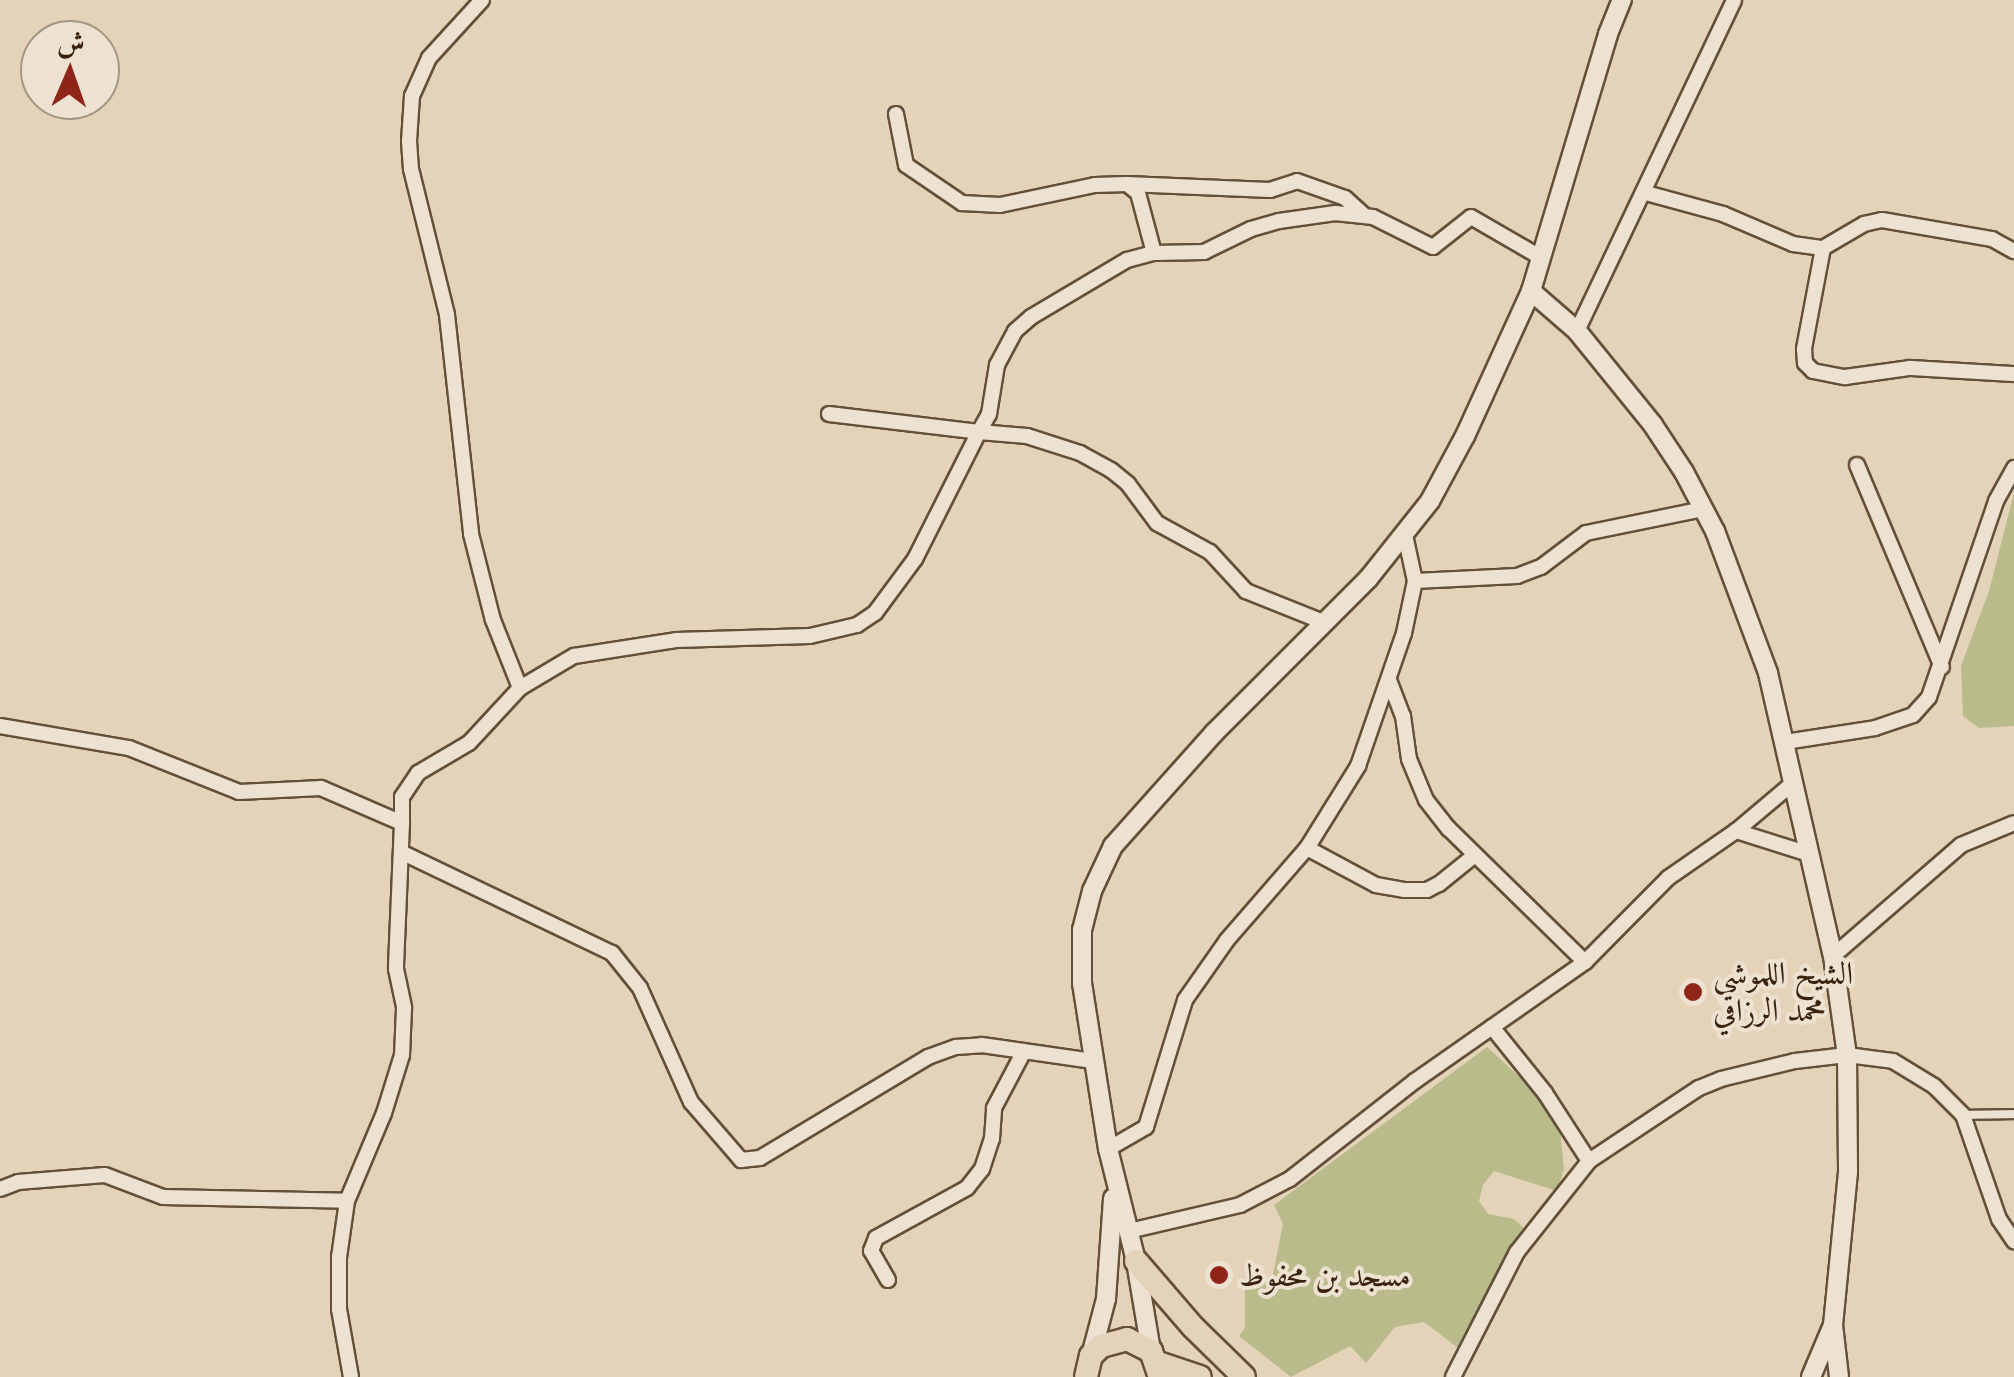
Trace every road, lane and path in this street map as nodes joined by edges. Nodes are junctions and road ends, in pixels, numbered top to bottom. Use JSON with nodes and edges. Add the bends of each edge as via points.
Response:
{"nodes":[{"id":1,"x":482,"y":0,"type":"edge"},
{"id":2,"x":1622,"y":0,"type":"edge"},
{"id":3,"x":1734,"y":0,"type":"edge"},
{"id":4,"x":896,"y":114,"type":"dead end"},
{"id":5,"x":1127,"y":184,"type":"junction"},
{"id":6,"x":1646,"y":192,"type":"junction"},
{"id":7,"x":1365,"y":216,"type":"junction"},
{"id":8,"x":1824,"y":248,"type":"junction"},
{"id":9,"x":2014,"y":251,"type":"edge"},
{"id":10,"x":1154,"y":253,"type":"junction"},
{"id":11,"x":1540,"y":256,"type":"junction"},
{"id":12,"x":1531,"y":291,"type":"junction"},
{"id":13,"x":1577,"y":330,"type":"junction"},
{"id":14,"x":2014,"y":374,"type":"edge"},
{"id":15,"x":829,"y":414,"type":"dead end"},
{"id":16,"x":980,"y":432,"type":"junction"},
{"id":17,"x":1857,"y":465,"type":"dead end"},
{"id":18,"x":2014,"y":468,"type":"edge"},
{"id":19,"x":1703,"y":509,"type":"junction"},
{"id":20,"x":1405,"y":534,"type":"junction"},
{"id":21,"x":1414,"y":581,"type":"junction"},
{"id":22,"x":1321,"y":621,"type":"junction"},
{"id":23,"x":1942,"y":667,"type":"junction"},
{"id":24,"x":1389,"y":680,"type":"junction"},
{"id":25,"x":520,"y":688,"type":"junction"},
{"id":26,"x":0,"y":726,"type":"edge"},
{"id":27,"x":1786,"y":742,"type":"junction"},
{"id":28,"x":1793,"y":783,"type":"junction"},
{"id":29,"x":2014,"y":822,"type":"edge"},
{"id":30,"x":402,"y":823,"type":"junction"},
{"id":31,"x":1736,"y":832,"type":"junction"},
{"id":32,"x":1307,"y":848,"type":"junction"},
{"id":33,"x":403,"y":853,"type":"junction"},
{"id":34,"x":1475,"y":854,"type":"junction"},
{"id":35,"x":1809,"y":854,"type":"junction"},
{"id":36,"x":1833,"y":956,"type":"junction"},
{"id":37,"x":1584,"y":962,"type":"junction"},
{"id":38,"x":1492,"y":1027,"type":"junction"},
{"id":39,"x":1024,"y":1051,"type":"junction"},
{"id":40,"x":1847,"y":1055,"type":"junction"},
{"id":41,"x":1093,"y":1061,"type":"junction"},
{"id":42,"x":2014,"y":1114,"type":"edge"},
{"id":43,"x":1963,"y":1116,"type":"junction"},
{"id":44,"x":1108,"y":1149,"type":"junction"},
{"id":45,"x":1589,"y":1161,"type":"junction"},
{"id":46,"x":1113,"y":1178,"type":"junction"},
{"id":47,"x":0,"y":1188,"type":"edge"},
{"id":48,"x":347,"y":1201,"type":"junction"},
{"id":49,"x":1129,"y":1231,"type":"junction"},
{"id":50,"x":2014,"y":1241,"type":"edge"},
{"id":51,"x":1136,"y":1261,"type":"junction"},
{"id":52,"x":888,"y":1280,"type":"dead end"},
{"id":53,"x":1833,"y":1325,"type":"junction"},
{"id":54,"x":1156,"y":1364,"type":"edge"},
{"id":55,"x":1086,"y":1371,"type":"edge"},
{"id":56,"x":350,"y":1377,"type":"edge"},
{"id":57,"x":1200,"y":1377,"type":"edge"},
{"id":58,"x":1244,"y":1377,"type":"edge"},
{"id":59,"x":1453,"y":1377,"type":"edge"},
{"id":60,"x":1811,"y":1377,"type":"edge"},
{"id":61,"x":1839,"y":1377,"type":"edge"}],
"edges":[{"from":1,"to":25,"type":"street","via":[[429,58],[412,96],[411,169],[447,315],[475,553],[492,620]]},
{"from":2,"to":11,"type":"street"},
{"from":3,"to":6,"type":"street"},
{"from":4,"to":5,"type":"street","via":[[906,166],[962,203],[1000,205]]},
{"from":5,"to":7,"type":"street","via":[[1270,190],[1296,181],[1345,198]]},
{"from":5,"to":10,"type":"street","via":[[1138,193]]},
{"from":6,"to":8,"type":"street","via":[[1794,244]]},
{"from":6,"to":13,"type":"street"},
{"from":7,"to":10,"type":"street","via":[[1311,214],[1252,228],[1204,252]]},
{"from":7,"to":11,"type":"street","via":[[1432,247],[1466,218],[1477,219]]},
{"from":8,"to":9,"type":"street","via":[[1882,220],[1992,239]]},
{"from":8,"to":14,"type":"street","via":[[1804,349],[1813,371],[1846,377],[1910,368]]},
{"from":10,"to":16,"type":"street","via":[[1092,279],[1016,331],[997,365]]},
{"from":11,"to":12,"type":"street"},
{"from":12,"to":13,"type":"street"},
{"from":12,"to":20,"type":"street","via":[[1465,436]]},
{"from":13,"to":19,"type":"street","via":[[1654,425]]},
{"from":15,"to":16,"type":"street"},
{"from":16,"to":22,"type":"street","via":[[1027,436],[1112,470],[1156,523],[1210,552],[1246,591]]},
{"from":16,"to":25,"type":"street","via":[[902,580],[857,626],[810,636],[599,648]]},
{"from":17,"to":23,"type":"street"},
{"from":18,"to":23,"type":"street","via":[[1996,501]]},
{"from":19,"to":21,"type":"street","via":[[1586,533],[1541,567],[1517,576]]},
{"from":19,"to":27,"type":"street","via":[[1768,673]]},
{"from":20,"to":21,"type":"street"},
{"from":20,"to":22,"type":"street"},
{"from":21,"to":24,"type":"street"},
{"from":22,"to":41,"type":"street","via":[[1113,846],[1082,930]]},
{"from":23,"to":27,"type":"street","via":[[1913,715]]},
{"from":24,"to":32,"type":"street","via":[[1358,766]]},
{"from":24,"to":34,"type":"street","via":[[1426,800]]},
{"from":25,"to":30,"type":"street","via":[[469,743],[408,783]]},
{"from":26,"to":30,"type":"street","via":[[129,748],[239,792],[321,788]]},
{"from":27,"to":28,"type":"street"},
{"from":28,"to":31,"type":"street"},
{"from":28,"to":35,"type":"street"},
{"from":29,"to":36,"type":"street","via":[[1961,845]]},
{"from":30,"to":33,"type":"street"},
{"from":31,"to":35,"type":"street"},
{"from":31,"to":37,"type":"street","via":[[1668,878]]},
{"from":32,"to":34,"type":"street","via":[[1376,884],[1404,890],[1440,884]]},
{"from":32,"to":44,"type":"street","via":[[1185,1000],[1146,1127]]},
{"from":33,"to":39,"type":"street","via":[[612,953],[640,988],[691,1102],[742,1160],[760,1158],[928,1057],[982,1045]]},
{"from":33,"to":48,"type":"street","via":[[396,942],[402,1055]]},
{"from":34,"to":37,"type":"street"},
{"from":35,"to":36,"type":"street"},
{"from":36,"to":40,"type":"street"},
{"from":37,"to":38,"type":"street"},
{"from":38,"to":45,"type":"street"},
{"from":38,"to":49,"type":"street","via":[[1263,1196]]},
{"from":39,"to":41,"type":"street"},
{"from":39,"to":52,"type":"street","via":[[994,1108],[982,1169],[967,1188],[876,1238],[871,1251]]},
{"from":40,"to":43,"type":"street","via":[[1893,1061],[1934,1086]]},
{"from":40,"to":45,"type":"street","via":[[1720,1079]]},
{"from":40,"to":53,"type":"street","via":[[1848,1172]]},
{"from":41,"to":44,"type":"street"},
{"from":42,"to":43,"type":"lane"},
{"from":43,"to":50,"type":"street","via":[[1999,1219]]},
{"from":44,"to":46,"type":"street"},
{"from":45,"to":59,"type":"street","via":[[1517,1252]]},
{"from":46,"to":49,"type":"street"},
{"from":46,"to":55,"type":"street","via":[[1106,1299]]},
{"from":47,"to":48,"type":"street","via":[[88,1174],[162,1196]]},
{"from":48,"to":56,"type":"street","via":[[339,1257]]},
{"from":49,"to":51,"type":"street"},
{"from":51,"to":54,"type":"street"},
{"from":51,"to":58,"type":"main road"},
{"from":53,"to":60,"type":"street"},
{"from":53,"to":61,"type":"street"},
{"from":54,"to":55,"type":"main road","via":[[1127,1338],[1101,1346]]},
{"from":54,"to":57,"type":"main road"}]}
